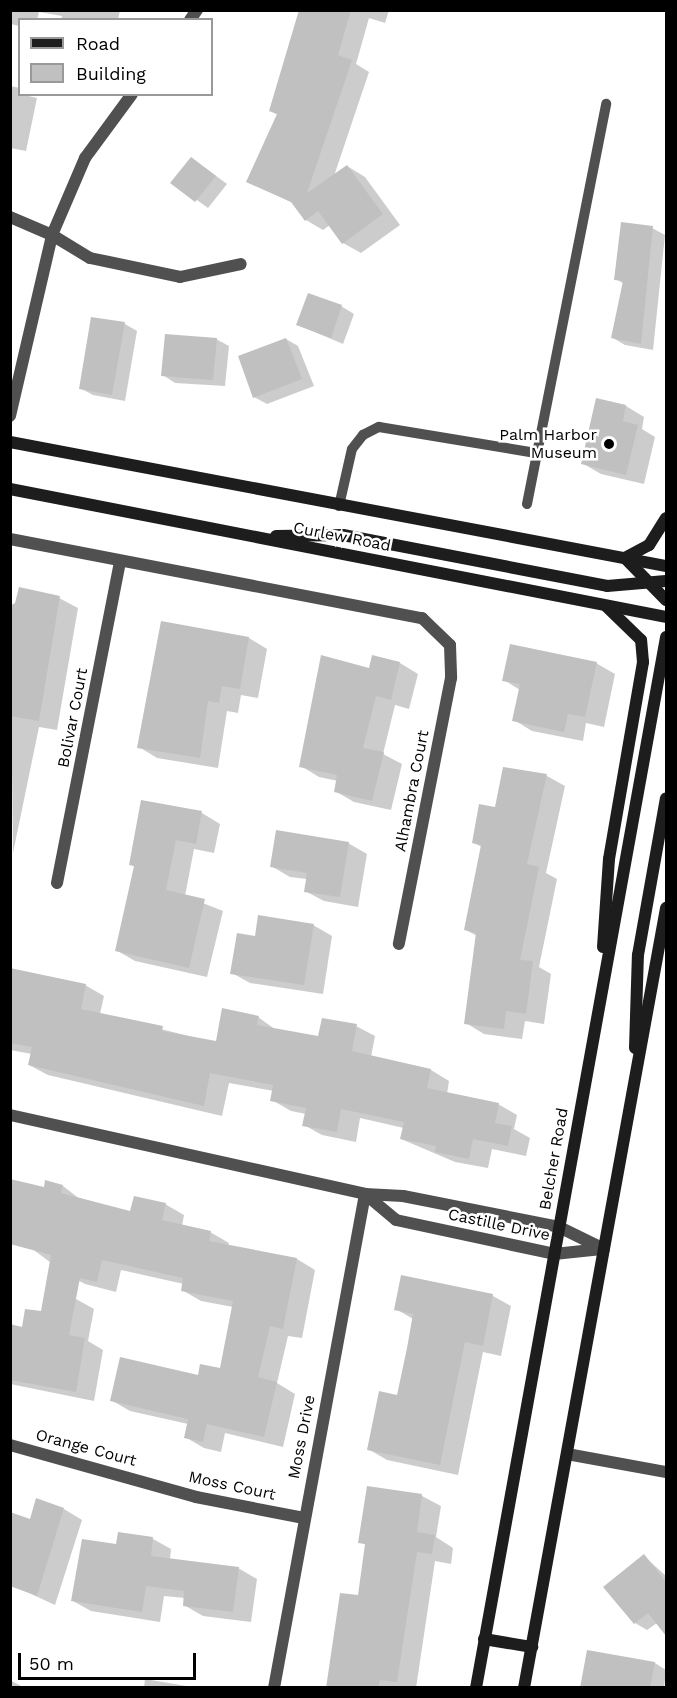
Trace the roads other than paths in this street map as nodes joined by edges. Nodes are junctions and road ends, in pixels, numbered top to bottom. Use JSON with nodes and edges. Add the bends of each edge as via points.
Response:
{"nodes":[{"id":1,"x":131,"y":96,"type":"edge"},
{"id":2,"x":606,"y":104,"type":"dead end"},
{"id":3,"x":10,"y":217,"type":"edge"},
{"id":4,"x":52,"y":235,"type":"junction"},
{"id":5,"x":241,"y":264,"type":"dead end"},
{"id":6,"x":10,"y":416,"type":"edge"},
{"id":7,"x":10,"y":442,"type":"edge"},
{"id":8,"x":536,"y":453,"type":"junction"},
{"id":9,"x":10,"y":489,"type":"edge"},
{"id":10,"x":527,"y":504,"type":"dead end"},
{"id":11,"x":339,"y":506,"type":"junction"},
{"id":12,"x":666,"y":518,"type":"edge"},
{"id":13,"x":254,"y":537,"type":"junction"},
{"id":14,"x":10,"y":539,"type":"edge"},
{"id":15,"x":625,"y":558,"type":"junction"},
{"id":16,"x":120,"y":561,"type":"junction"},
{"id":17,"x":666,"y":566,"type":"edge"},
{"id":18,"x":661,"y":583,"type":"edge"},
{"id":19,"x":666,"y":600,"type":"edge"},
{"id":20,"x":603,"y":605,"type":"junction"},
{"id":21,"x":666,"y":617,"type":"edge"},
{"id":22,"x":666,"y":637,"type":"edge"},
{"id":23,"x":664,"y":662,"type":"edge"},
{"id":24,"x":666,"y":798,"type":"edge"},
{"id":25,"x":57,"y":883,"type":"dead end"},
{"id":26,"x":666,"y":909,"type":"edge"},
{"id":27,"x":399,"y":944,"type":"dead end"},
{"id":28,"x":666,"y":947,"type":"edge"},
{"id":29,"x":600,"y":1000,"type":"junction"},
{"id":30,"x":642,"y":1041,"type":"junction"},
{"id":31,"x":633,"y":1091,"type":"junction"},
{"id":32,"x":10,"y":1115,"type":"edge"},
{"id":33,"x":365,"y":1194,"type":"junction"},
{"id":34,"x":559,"y":1227,"type":"junction"},
{"id":35,"x":604,"y":1249,"type":"junction"},
{"id":36,"x":554,"y":1254,"type":"junction"},
{"id":37,"x":10,"y":1445,"type":"edge"},
{"id":38,"x":567,"y":1454,"type":"junction"},
{"id":39,"x":666,"y":1472,"type":"edge"},
{"id":40,"x":154,"y":1483,"type":"joint"},
{"id":41,"x":304,"y":1518,"type":"junction"},
{"id":42,"x":484,"y":1639,"type":"junction"},
{"id":43,"x":532,"y":1647,"type":"junction"},
{"id":44,"x":274,"y":1688,"type":"edge"},
{"id":45,"x":476,"y":1688,"type":"edge"},
{"id":46,"x":524,"y":1688,"type":"edge"}],
"edges":[{"from":1,"to":4,"type":"street","via":[[85,158]]},
{"from":2,"to":8,"type":"lane"},
{"from":3,"to":4,"type":"street"},
{"from":4,"to":5,"type":"street","via":[[90,258],[180,277]]},
{"from":4,"to":6,"type":"street"},
{"from":7,"to":11,"type":"main road","name":"Curlew Road"},
{"from":8,"to":10,"type":"lane"},
{"from":8,"to":11,"type":"lane","via":[[379,427],[363,435],[352,449]]},
{"from":9,"to":13,"type":"main road","name":"Curlew Road"},
{"from":11,"to":15,"type":"main road","name":"Curlew Road"},
{"from":12,"to":15,"type":"main road","via":[[649,545]]},
{"from":13,"to":18,"type":"main road","via":[[343,535],[607,586]]},
{"from":13,"to":20,"type":"main road","name":"Curlew Road"},
{"from":14,"to":16,"type":"street"},
{"from":15,"to":17,"type":"main road","name":"Curlew Road"},
{"from":15,"to":18,"type":"main road"},
{"from":16,"to":25,"type":"street","name":"Bolivar Court"},
{"from":16,"to":27,"type":"street","name":"Alhambra Court","via":[[422,618],[450,645],[451,678]]},
{"from":18,"to":19,"type":"main road"},
{"from":20,"to":21,"type":"main road","name":"Curlew Road"},
{"from":20,"to":29,"type":"main road","via":[[641,640],[643,662],[609,859]]},
{"from":22,"to":23,"type":"main road","name":"Belcher Road"},
{"from":23,"to":29,"type":"main road","name":"Belcher Road"},
{"from":24,"to":31,"type":"main road","via":[[638,955]]},
{"from":26,"to":30,"type":"main road"},
{"from":28,"to":30,"type":"main road"},
{"from":29,"to":34,"type":"main road","name":"Belcher Road"},
{"from":30,"to":31,"type":"main road"},
{"from":31,"to":35,"type":"main road"},
{"from":32,"to":33,"type":"street","name":"Castille Drive"},
{"from":33,"to":34,"type":"street","name":"Castille Drive","via":[[403,1196]]},
{"from":33,"to":36,"type":"street","name":"Castille Drive","via":[[396,1220]]},
{"from":33,"to":41,"type":"street","name":"Moss Drive"},
{"from":34,"to":35,"type":"street","name":"Castille Drive"},
{"from":34,"to":36,"type":"main road","name":"Belcher Road"},
{"from":35,"to":36,"type":"street","name":"Castille Drive"},
{"from":35,"to":38,"type":"main road"},
{"from":36,"to":42,"type":"main road","name":"Belcher Road"},
{"from":37,"to":40,"type":"street","name":"Orange Court"},
{"from":38,"to":39,"type":"street"},
{"from":38,"to":43,"type":"main road"},
{"from":40,"to":41,"type":"street","name":"Moss Court","via":[[196,1497]]},
{"from":41,"to":44,"type":"street","name":"Moss Drive"},
{"from":42,"to":43,"type":"main road"},
{"from":42,"to":45,"type":"main road","name":"Belcher Road"},
{"from":43,"to":46,"type":"main road"}]}
